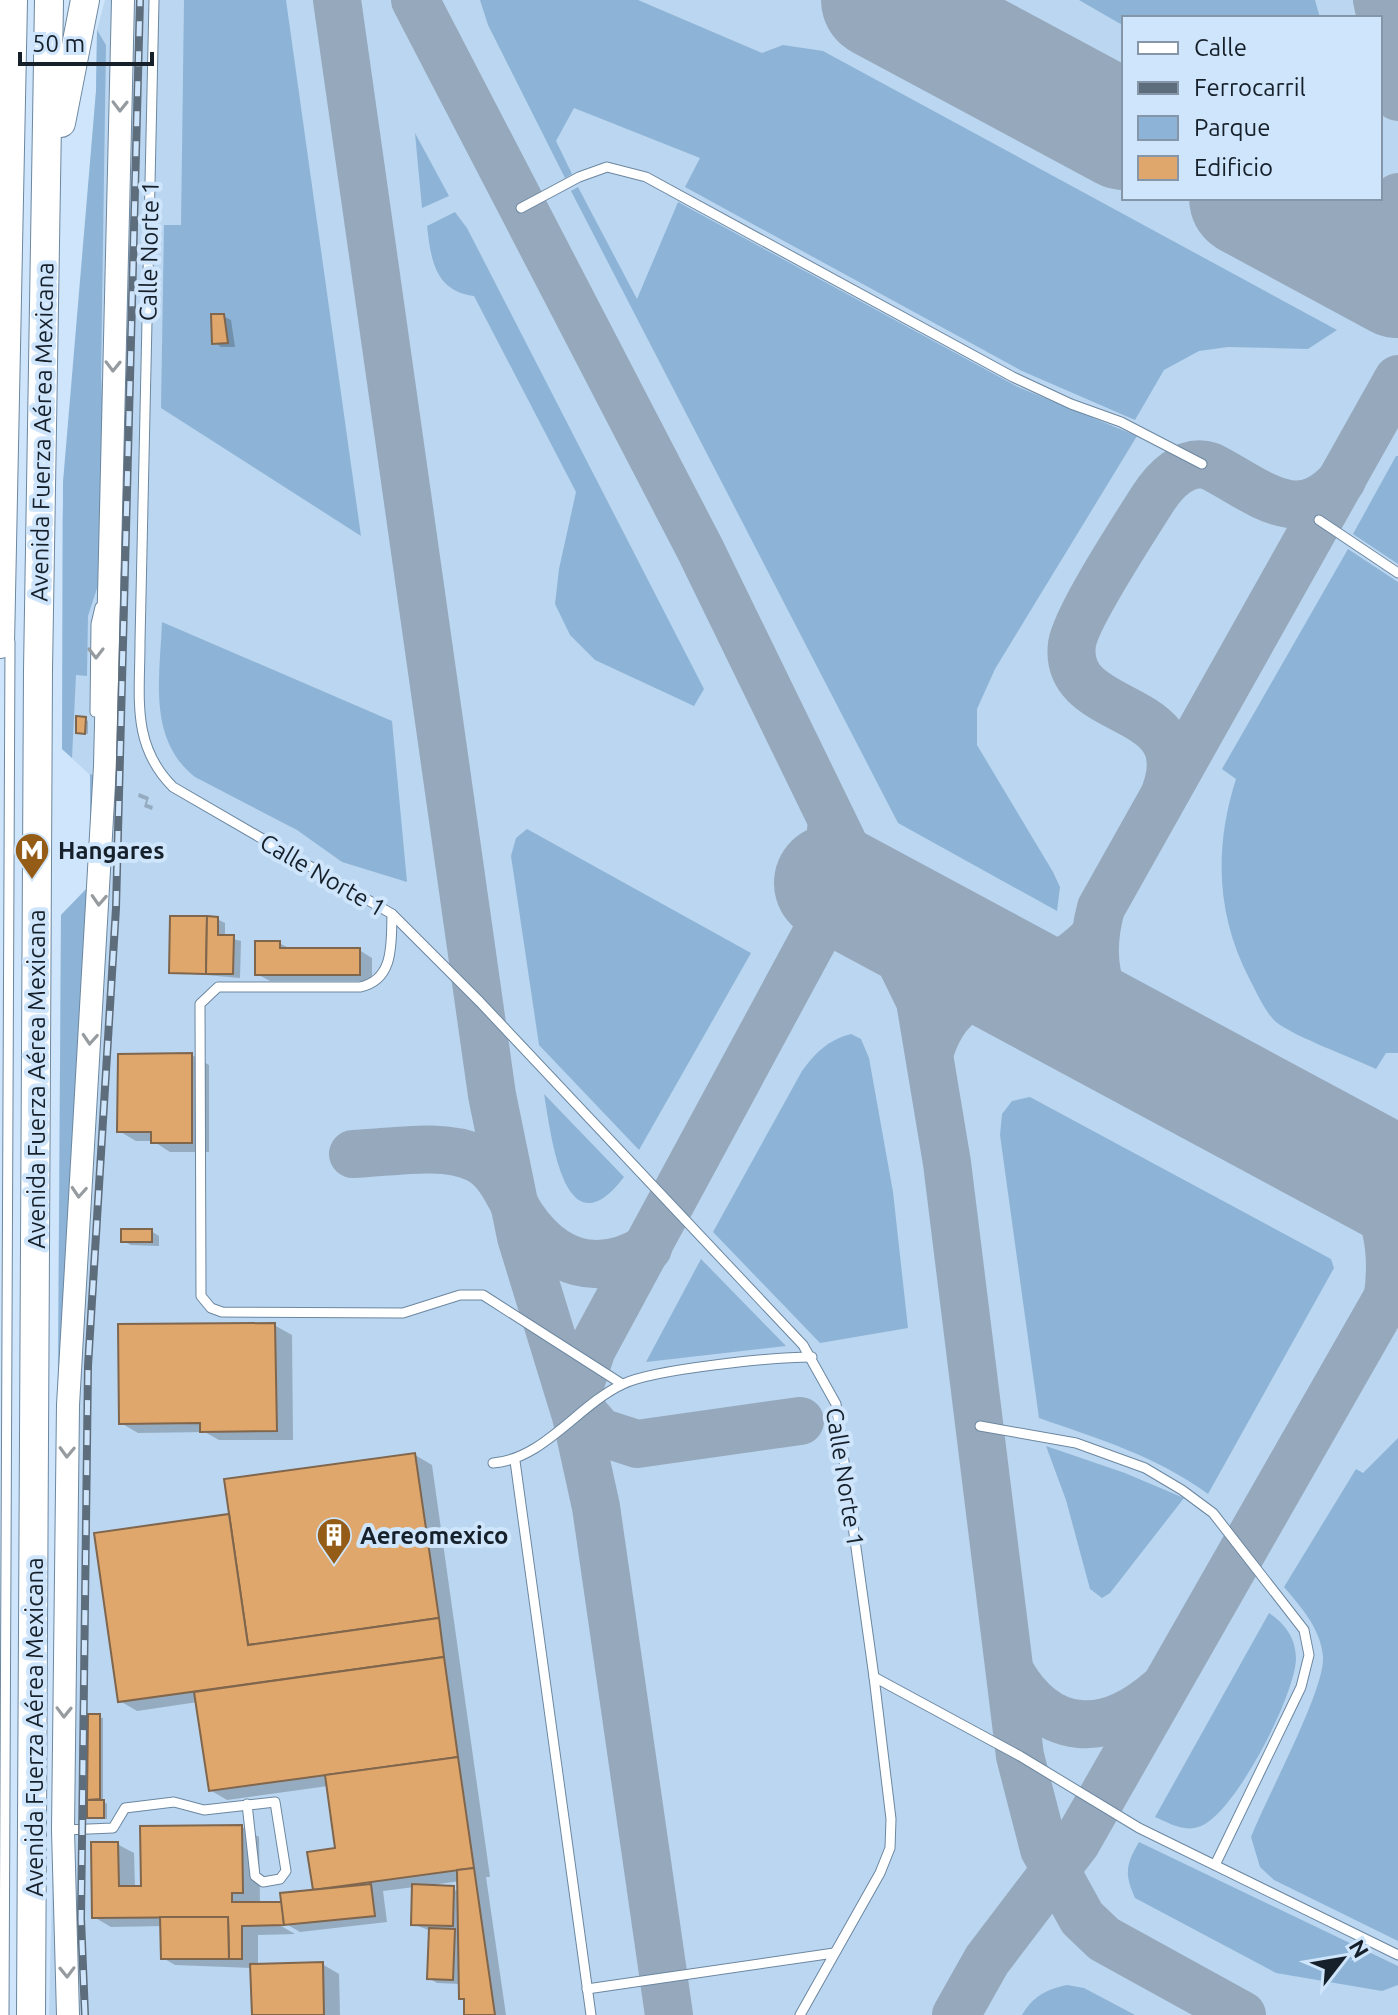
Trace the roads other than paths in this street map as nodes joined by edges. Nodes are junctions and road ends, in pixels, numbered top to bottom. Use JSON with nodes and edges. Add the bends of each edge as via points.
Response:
{"nodes":[{"id":1,"x":13,"y":0,"type":"edge"},
{"id":2,"x":25,"y":0,"type":"edge"},
{"id":3,"x":41,"y":0,"type":"edge"},
{"id":4,"x":49,"y":0,"type":"edge"},
{"id":5,"x":85,"y":0,"type":"edge"},
{"id":6,"x":123,"y":0,"type":"edge"},
{"id":7,"x":154,"y":0,"type":"edge"},
{"id":8,"x":24,"y":30,"type":"dead end"},
{"id":9,"x":0,"y":106,"type":"edge"},
{"id":10,"x":4,"y":166,"type":"edge"},
{"id":11,"x":21,"y":194,"type":"dead end"},
{"id":12,"x":521,"y":208,"type":"dead end"},
{"id":13,"x":45,"y":255,"type":"junction"},
{"id":14,"x":1202,"y":464,"type":"dead end"},
{"id":15,"x":29,"y":471,"type":"dead end"},
{"id":16,"x":29,"y":487,"type":"dead end"},
{"id":17,"x":1319,"y":520,"type":"dead end"},
{"id":18,"x":1398,"y":573,"type":"edge"},
{"id":19,"x":0,"y":644,"type":"edge"},
{"id":20,"x":392,"y":914,"type":"junction"},
{"id":21,"x":812,"y":1357,"type":"junction"},
{"id":22,"x":622,"y":1384,"type":"junction"},
{"id":23,"x":980,"y":1426,"type":"dead end"},
{"id":24,"x":515,"y":1461,"type":"junction"},
{"id":25,"x":493,"y":1463,"type":"dead end"},
{"id":26,"x":874,"y":1677,"type":"junction"},
{"id":27,"x":247,"y":1804,"type":"junction"},
{"id":28,"x":63,"y":1830,"type":"junction"},
{"id":29,"x":1215,"y":1865,"type":"junction"},
{"id":30,"x":834,"y":1953,"type":"junction"},
{"id":31,"x":1398,"y":1955,"type":"edge"},
{"id":32,"x":587,"y":1989,"type":"junction"},
{"id":33,"x":30,"y":2013,"type":"edge"},
{"id":34,"x":4,"y":2015,"type":"edge"},
{"id":35,"x":68,"y":2015,"type":"edge"},
{"id":36,"x":591,"y":2015,"type":"edge"},
{"id":37,"x":800,"y":2015,"type":"edge"}],
"edges":[{"from":1,"to":10,"type":"main road","name":"Avenida Fuerza Aérea Mexicana"},
{"from":2,"to":8,"type":"lane"},
{"from":3,"to":15,"type":"lane"},
{"from":4,"to":13,"type":"main road","name":"Avenida Fuerza Aérea Mexicana"},
{"from":5,"to":13,"type":"main road","via":[[71,61]]},
{"from":6,"to":28,"type":"street","one_way":true,"via":[[105,766],[70,1336]]},
{"from":7,"to":20,"type":"lane","name":"Calle Norte 1","via":[[140,656],[144,742],[155,769],[173,787]]},
{"from":9,"to":10,"type":"main road"},
{"from":10,"to":19,"type":"main road","name":"Avenida Fuerza Aérea Mexicana"},
{"from":11,"to":34,"type":"lane","via":[[10,635]]},
{"from":12,"to":14,"type":"lane","via":[[607,167],[646,177],[1013,377],[1121,422]]},
{"from":13,"to":33,"type":"main road","name":"Avenida Fuerza Aérea Mexicana","via":[[37,686]]},
{"from":16,"to":33,"type":"lane"},
{"from":17,"to":18,"type":"lane"},
{"from":20,"to":21,"type":"lane","name":"Calle Norte 1"},
{"from":20,"to":22,"type":"lane","via":[[387,966],[373,983],[218,987],[200,1004],[201,1296],[222,1312],[403,1313],[460,1295],[483,1295]]},
{"from":21,"to":22,"type":"lane","via":[[640,1377]]},
{"from":21,"to":26,"type":"lane","name":"Calle Norte 1","via":[[838,1413]]},
{"from":22,"to":24,"type":"lane"},
{"from":23,"to":29,"type":"lane","via":[[1076,1443],[1145,1468],[1182,1490],[1213,1513],[1304,1630],[1309,1655],[1301,1687]]},
{"from":24,"to":25,"type":"lane"},
{"from":24,"to":32,"type":"lane"},
{"from":26,"to":29,"type":"lane","via":[[1139,1828]]},
{"from":26,"to":30,"type":"lane","name":"Calle Norte 1","via":[[890,1848]]},
{"from":27,"to":27,"type":"lane","via":[[255,1876],[263,1882],[280,1879],[286,1871],[277,1806],[271,1801]]},
{"from":27,"to":28,"type":"lane","via":[[204,1810],[174,1802],[125,1808],[113,1828]]},
{"from":28,"to":35,"type":"street","one_way":true},
{"from":29,"to":31,"type":"lane"},
{"from":30,"to":32,"type":"lane"},
{"from":30,"to":37,"type":"lane","name":"Calle Norte 1"},
{"from":32,"to":36,"type":"lane"}]}
